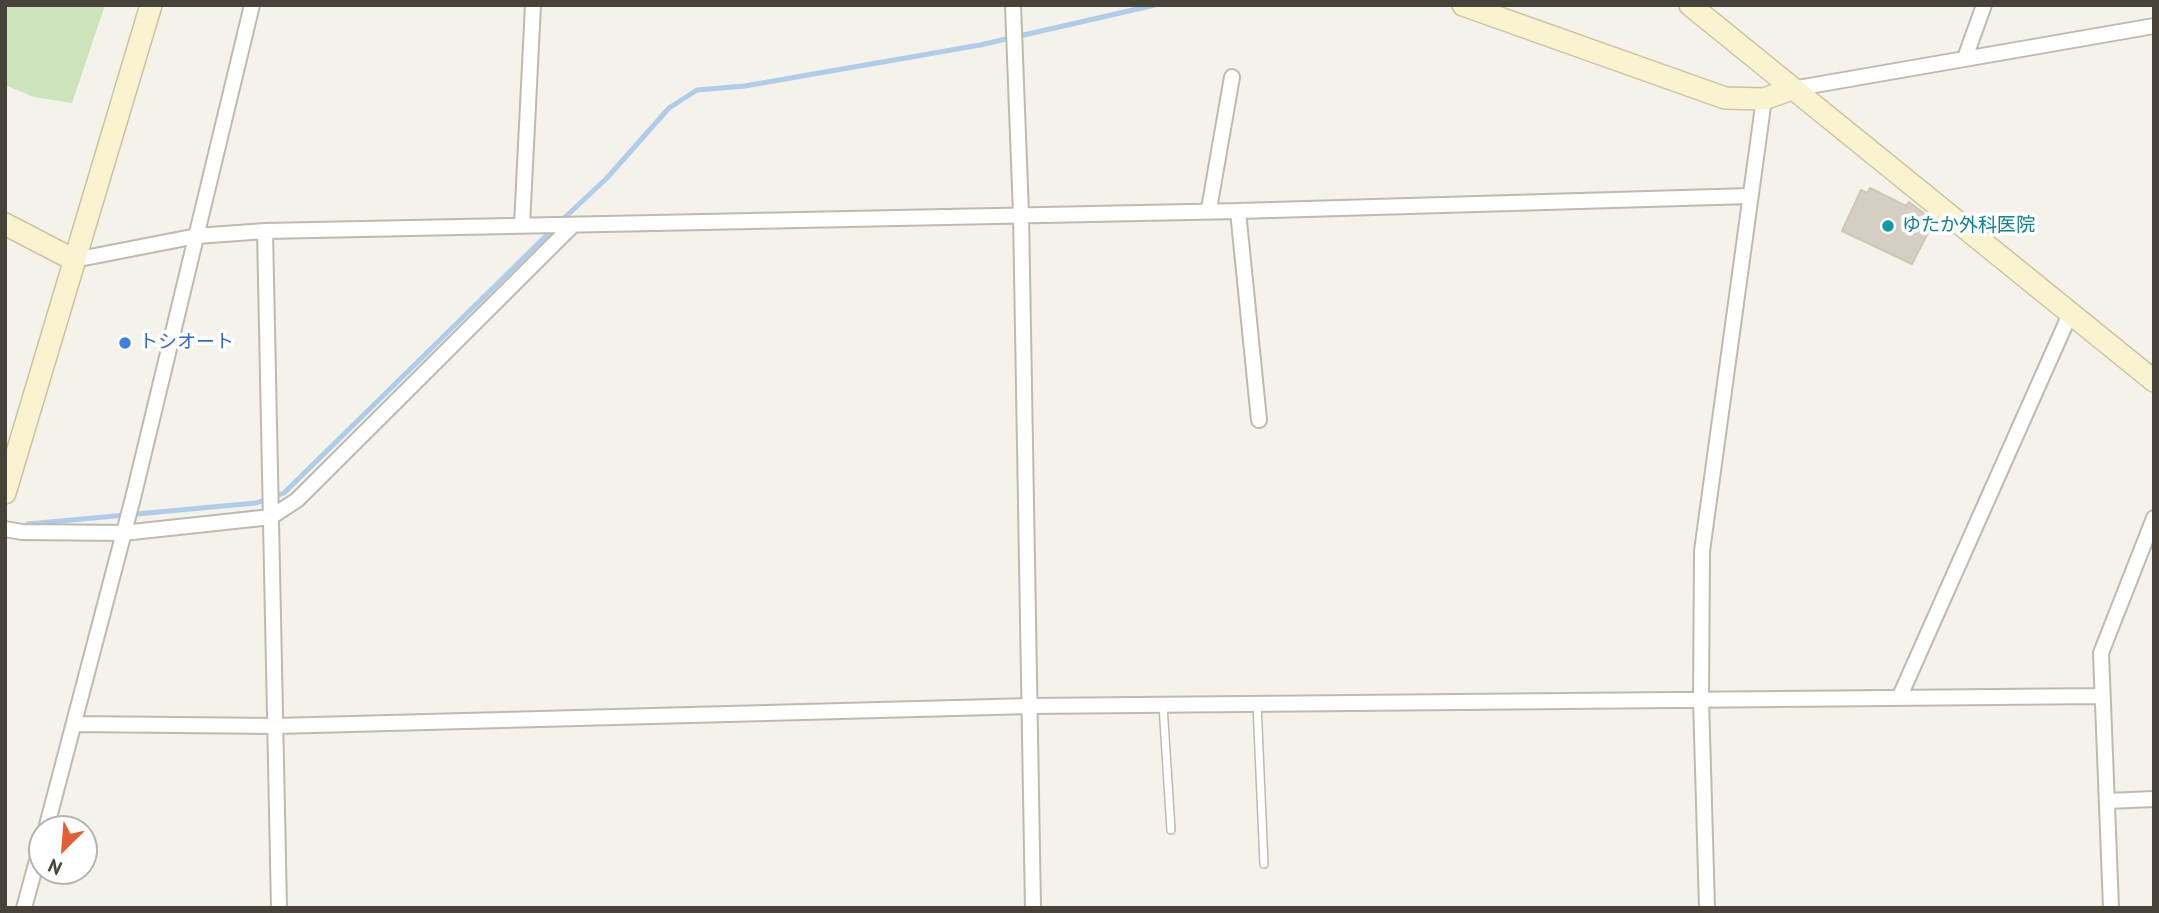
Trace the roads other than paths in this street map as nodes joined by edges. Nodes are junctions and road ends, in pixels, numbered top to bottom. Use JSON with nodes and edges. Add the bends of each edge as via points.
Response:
{"nodes":[{"id":1,"x":151,"y":5,"type":"edge"},
{"id":2,"x":252,"y":5,"type":"edge"},
{"id":3,"x":533,"y":5,"type":"edge"},
{"id":4,"x":1013,"y":5,"type":"edge"},
{"id":5,"x":1463,"y":5,"type":"edge"},
{"id":6,"x":1690,"y":5,"type":"edge"},
{"id":7,"x":1984,"y":5,"type":"edge"},
{"id":8,"x":2154,"y":26,"type":"edge"},
{"id":9,"x":1965,"y":58,"type":"junction"},
{"id":10,"x":1232,"y":77,"type":"dead end"},
{"id":11,"x":1792,"y":89,"type":"junction"},
{"id":12,"x":1765,"y":99,"type":"junction"},
{"id":13,"x":1750,"y":196,"type":"junction"},
{"id":14,"x":1209,"y":209,"type":"junction"},
{"id":15,"x":1238,"y":211,"type":"junction"},
{"id":16,"x":1021,"y":214,"type":"junction"},
{"id":17,"x":5,"y":224,"type":"edge"},
{"id":18,"x":522,"y":225,"type":"junction"},
{"id":19,"x":569,"y":225,"type":"junction"},
{"id":20,"x":265,"y":231,"type":"junction"},
{"id":21,"x":197,"y":236,"type":"junction"},
{"id":22,"x":74,"y":260,"type":"junction"},
{"id":23,"x":2070,"y":314,"type":"junction"},
{"id":24,"x":2154,"y":381,"type":"edge"},
{"id":25,"x":1259,"y":420,"type":"dead end"},
{"id":26,"x":5,"y":493,"type":"edge"},
{"id":27,"x":271,"y":513,"type":"junction"},
{"id":28,"x":2154,"y":518,"type":"edge"},
{"id":29,"x":5,"y":529,"type":"edge"},
{"id":30,"x":124,"y":530,"type":"junction"},
{"id":31,"x":1900,"y":696,"type":"junction"},
{"id":32,"x":2102,"y":696,"type":"junction"},
{"id":33,"x":1701,"y":699,"type":"junction"},
{"id":34,"x":1257,"y":704,"type":"junction"},
{"id":35,"x":1163,"y":705,"type":"junction"},
{"id":36,"x":1030,"y":706,"type":"junction"},
{"id":37,"x":75,"y":724,"type":"junction"},
{"id":38,"x":276,"y":726,"type":"junction"},
{"id":39,"x":2154,"y":799,"type":"edge"},
{"id":40,"x":2107,"y":801,"type":"junction"},
{"id":41,"x":50,"y":815,"type":"edge"},
{"id":42,"x":1171,"y":830,"type":"dead end"},
{"id":43,"x":1264,"y":864,"type":"dead end"},
{"id":44,"x":30,"y":885,"type":"edge"},
{"id":45,"x":24,"y":908,"type":"edge"},
{"id":46,"x":279,"y":908,"type":"edge"},
{"id":47,"x":1033,"y":908,"type":"edge"},
{"id":48,"x":1707,"y":908,"type":"edge"},
{"id":49,"x":2111,"y":908,"type":"edge"}],
"edges":[{"from":1,"to":22,"type":"street"},
{"from":2,"to":21,"type":"street"},
{"from":3,"to":18,"type":"street"},
{"from":4,"to":16,"type":"street"},
{"from":5,"to":12,"type":"street","via":[[1725,98]]},
{"from":6,"to":11,"type":"street"},
{"from":7,"to":9,"type":"street"},
{"from":8,"to":9,"type":"street"},
{"from":9,"to":11,"type":"street"},
{"from":10,"to":14,"type":"street"},
{"from":11,"to":12,"type":"street"},
{"from":11,"to":23,"type":"street"},
{"from":12,"to":13,"type":"street"},
{"from":13,"to":15,"type":"street"},
{"from":13,"to":33,"type":"street","via":[[1702,551]]},
{"from":14,"to":15,"type":"street"},
{"from":14,"to":16,"type":"street"},
{"from":15,"to":25,"type":"street"},
{"from":16,"to":19,"type":"street"},
{"from":16,"to":36,"type":"street"},
{"from":17,"to":22,"type":"street"},
{"from":18,"to":19,"type":"street"},
{"from":18,"to":20,"type":"street"},
{"from":19,"to":27,"type":"street","via":[[297,500]]},
{"from":20,"to":21,"type":"street"},
{"from":20,"to":27,"type":"street"},
{"from":21,"to":22,"type":"street"},
{"from":21,"to":30,"type":"street"},
{"from":22,"to":26,"type":"street"},
{"from":23,"to":24,"type":"street"},
{"from":23,"to":31,"type":"street"},
{"from":27,"to":30,"type":"street"},
{"from":27,"to":38,"type":"street"},
{"from":28,"to":32,"type":"street","via":[[2101,653]]},
{"from":29,"to":30,"type":"street"},
{"from":30,"to":37,"type":"street"},
{"from":31,"to":32,"type":"street"},
{"from":31,"to":33,"type":"street"},
{"from":32,"to":40,"type":"street"},
{"from":33,"to":34,"type":"street"},
{"from":33,"to":48,"type":"street"},
{"from":34,"to":35,"type":"street"},
{"from":34,"to":43,"type":"lane"},
{"from":35,"to":36,"type":"street"},
{"from":35,"to":42,"type":"lane"},
{"from":36,"to":38,"type":"street"},
{"from":36,"to":47,"type":"street"},
{"from":37,"to":38,"type":"street"},
{"from":37,"to":41,"type":"street"},
{"from":38,"to":46,"type":"street"},
{"from":39,"to":40,"type":"street"},
{"from":40,"to":49,"type":"street"},
{"from":44,"to":45,"type":"street"}]}
